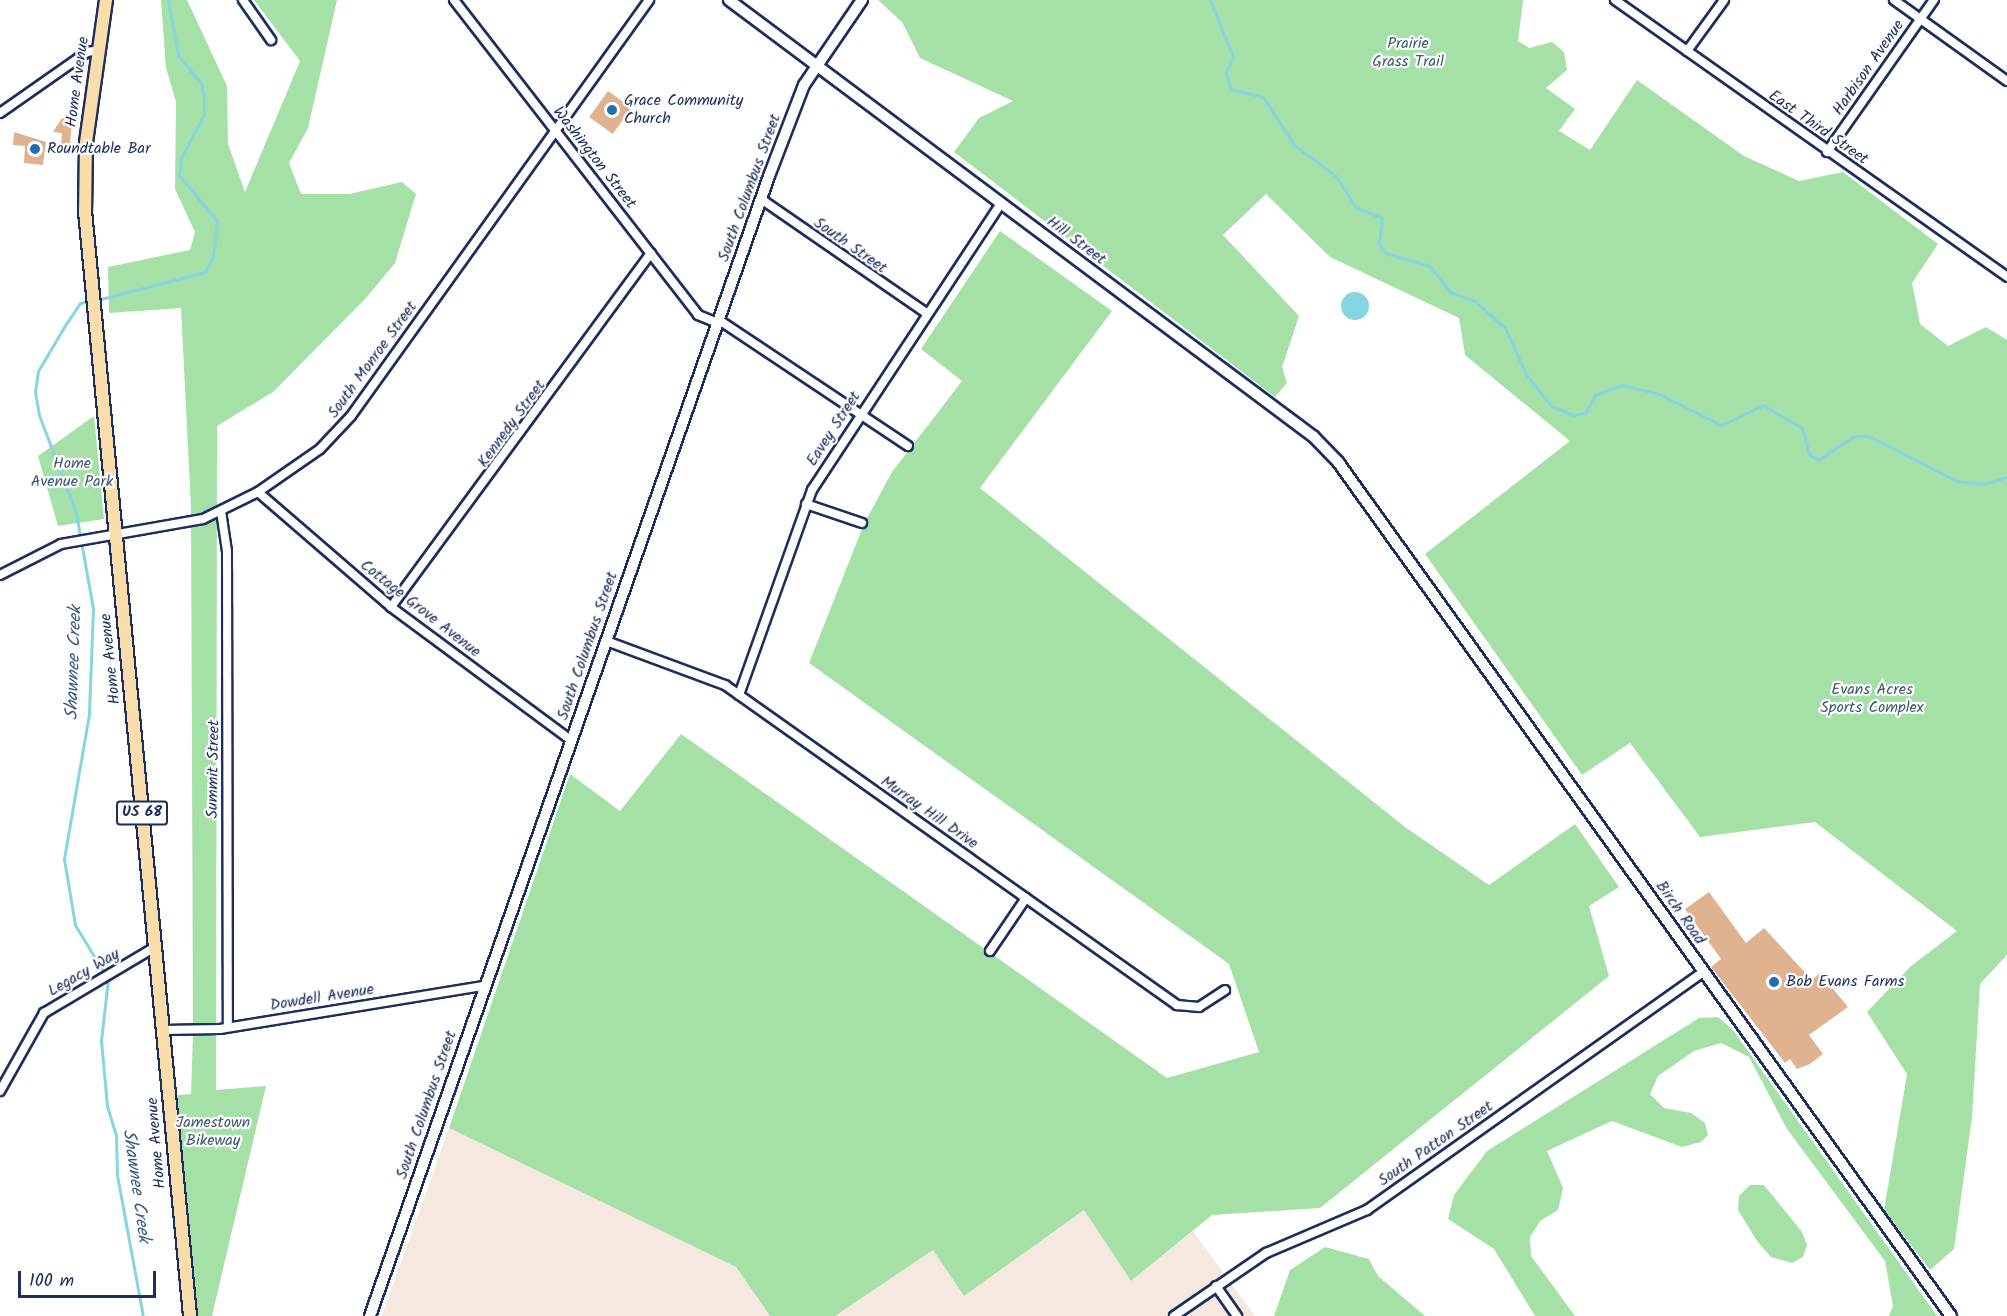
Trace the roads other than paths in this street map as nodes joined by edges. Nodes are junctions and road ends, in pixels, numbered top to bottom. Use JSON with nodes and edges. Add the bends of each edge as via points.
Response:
{"nodes":[{"id":1,"x":106,"y":0,"type":"edge"},
{"id":2,"x":243,"y":0,"type":"edge"},
{"id":3,"x":454,"y":0,"type":"edge"},
{"id":4,"x":650,"y":0,"type":"edge"},
{"id":5,"x":729,"y":0,"type":"edge"},
{"id":6,"x":862,"y":0,"type":"edge"},
{"id":7,"x":1615,"y":0,"type":"edge"},
{"id":8,"x":1724,"y":0,"type":"edge"},
{"id":9,"x":1894,"y":0,"type":"edge"},
{"id":10,"x":1934,"y":0,"type":"edge"},
{"id":11,"x":1919,"y":20,"type":"junction"},
{"id":12,"x":271,"y":40,"type":"dead end"},
{"id":13,"x":99,"y":50,"type":"junction"},
{"id":14,"x":1687,"y":51,"type":"junction"},
{"id":15,"x":816,"y":65,"type":"junction"},
{"id":16,"x":2007,"y":81,"type":"edge"},
{"id":17,"x":0,"y":113,"type":"edge"},
{"id":18,"x":555,"y":132,"type":"junction"},
{"id":19,"x":1827,"y":152,"type":"junction"},
{"id":20,"x":761,"y":199,"type":"junction"},
{"id":21,"x":1001,"y":203,"type":"junction"},
{"id":22,"x":651,"y":253,"type":"junction"},
{"id":23,"x":2007,"y":277,"type":"edge"},
{"id":24,"x":926,"y":313,"type":"junction"},
{"id":25,"x":719,"y":322,"type":"junction"},
{"id":26,"x":860,"y":417,"type":"junction"},
{"id":27,"x":908,"y":446,"type":"dead end"},
{"id":28,"x":258,"y":492,"type":"junction"},
{"id":29,"x":806,"y":504,"type":"junction"},
{"id":30,"x":221,"y":511,"type":"junction"},
{"id":31,"x":862,"y":524,"type":"dead end"},
{"id":32,"x":1385,"y":526,"type":"joint"},
{"id":33,"x":115,"y":536,"type":"junction"},
{"id":34,"x":0,"y":575,"type":"edge"},
{"id":35,"x":391,"y":607,"type":"junction"},
{"id":36,"x":606,"y":641,"type":"junction"},
{"id":37,"x":739,"y":694,"type":"junction"},
{"id":38,"x":571,"y":740,"type":"junction"},
{"id":39,"x":1026,"y":898,"type":"junction"},
{"id":40,"x":155,"y":947,"type":"junction"},
{"id":41,"x":990,"y":951,"type":"dead end"},
{"id":42,"x":1703,"y":972,"type":"junction"},
{"id":43,"x":484,"y":986,"type":"junction"},
{"id":44,"x":1225,"y":990,"type":"dead end"},
{"id":45,"x":228,"y":1027,"type":"junction"},
{"id":46,"x":163,"y":1030,"type":"junction"},
{"id":47,"x":0,"y":1091,"type":"edge"},
{"id":48,"x":1216,"y":1286,"type":"junction"},
{"id":49,"x":190,"y":1316,"type":"edge"},
{"id":50,"x":370,"y":1316,"type":"edge"},
{"id":51,"x":1174,"y":1316,"type":"edge"},
{"id":52,"x":1237,"y":1316,"type":"edge"},
{"id":53,"x":1951,"y":1316,"type":"edge"}],
"edges":[{"from":1,"to":13,"type":"main road","name":"Home Avenue","number":"US 68"},
{"from":2,"to":12,"type":"street"},
{"from":3,"to":18,"type":"street","name":"Washington Street"},
{"from":4,"to":18,"type":"street","name":"South Monroe Street"},
{"from":5,"to":15,"type":"street","name":"Hill Street"},
{"from":6,"to":15,"type":"street","name":"South Columbus Street"},
{"from":7,"to":14,"type":"street","name":"East Third Street"},
{"from":8,"to":14,"type":"street"},
{"from":9,"to":11,"type":"street"},
{"from":10,"to":11,"type":"street","name":"Harbison Avenue"},
{"from":11,"to":16,"type":"street"},
{"from":11,"to":19,"type":"street","name":"Harbison Avenue"},
{"from":13,"to":17,"type":"street","via":[[87,52]]},
{"from":13,"to":33,"type":"main road","name":"Home Avenue","number":"US 68","via":[[84,165]]},
{"from":14,"to":19,"type":"street","name":"East Third Street"},
{"from":15,"to":20,"type":"street","name":"South Columbus Street"},
{"from":15,"to":21,"type":"street","name":"Hill Street"},
{"from":18,"to":22,"type":"street","name":"Washington Street"},
{"from":18,"to":28,"type":"street","name":"South Monroe Street","via":[[342,427],[310,458]]},
{"from":19,"to":23,"type":"street","name":"East Third Street"},
{"from":20,"to":24,"type":"street","name":"South Street"},
{"from":20,"to":25,"type":"street","name":"South Columbus Street"},
{"from":21,"to":24,"type":"street","name":"Eavey Street"},
{"from":21,"to":32,"type":"street","name":"Hill Street","via":[[1314,437]]},
{"from":22,"to":25,"type":"street","name":"Washington Street","via":[[698,315]]},
{"from":22,"to":35,"type":"street","name":"Kennedy Street"},
{"from":24,"to":26,"type":"street","name":"Eavey Street"},
{"from":25,"to":26,"type":"street","name":"Washington Street"},
{"from":25,"to":36,"type":"street","name":"South Columbus Street"},
{"from":26,"to":27,"type":"street","name":"Washington Street"},
{"from":26,"to":29,"type":"street","name":"Eavey Street","via":[[821,474]]},
{"from":28,"to":30,"type":"street","name":"South Monroe Street"},
{"from":28,"to":35,"type":"street","name":"Cottage Grove Avenue"},
{"from":29,"to":31,"type":"street"},
{"from":29,"to":37,"type":"street","name":"Eavey Street"},
{"from":30,"to":33,"type":"street","name":"South Monroe Street","via":[[184,524]]},
{"from":30,"to":45,"type":"street","name":"Summit Street","via":[[227,551]]},
{"from":32,"to":42,"type":"street","name":"Birch Road"},
{"from":33,"to":34,"type":"street","name":"South Monroe Street","via":[[70,542],[31,555]]},
{"from":33,"to":40,"type":"main road","name":"Home Avenue","number":"US 68"},
{"from":35,"to":38,"type":"street","name":"Cottage Grove Avenue"},
{"from":36,"to":37,"type":"street","name":"Murray Hill Drive","via":[[698,673]]},
{"from":36,"to":38,"type":"street","name":"South Columbus Street"},
{"from":37,"to":39,"type":"street","name":"Murray Hill Drive"},
{"from":38,"to":43,"type":"street","name":"South Columbus Street"},
{"from":39,"to":41,"type":"street"},
{"from":39,"to":44,"type":"street","name":"Murray Hill Drive","via":[[1177,1005],[1199,1007]]},
{"from":40,"to":46,"type":"main road","name":"Home Avenue","number":"US 68"},
{"from":40,"to":47,"type":"street","name":"Legacy Way","via":[[88,985],[36,1021]]},
{"from":42,"to":48,"type":"street","name":"South Patton Street","via":[[1359,1215],[1266,1253]]},
{"from":42,"to":53,"type":"street","name":"Birch Road"},
{"from":43,"to":45,"type":"street","name":"Dowdell Avenue"},
{"from":43,"to":50,"type":"street","name":"South Columbus Street"},
{"from":45,"to":46,"type":"street","name":"Dowdell Avenue"},
{"from":46,"to":49,"type":"main road","name":"Home Avenue","number":"US 68"},
{"from":48,"to":51,"type":"street","name":"South Patton Street"},
{"from":48,"to":52,"type":"street"}]}
